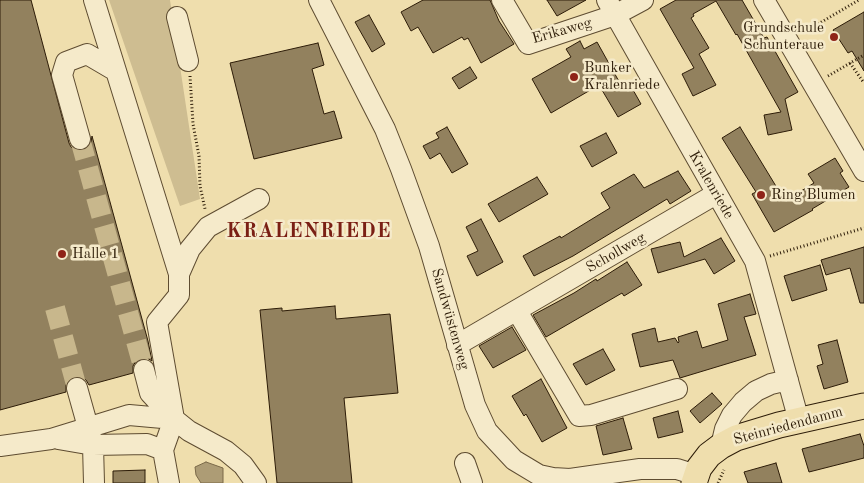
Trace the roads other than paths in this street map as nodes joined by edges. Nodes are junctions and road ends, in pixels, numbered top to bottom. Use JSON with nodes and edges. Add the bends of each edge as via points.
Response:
{"nodes":[{"id":1,"x":94,"y":0,"type":"edge"},
{"id":2,"x":319,"y":0,"type":"edge"},
{"id":3,"x":502,"y":0,"type":"edge"},
{"id":4,"x":643,"y":0,"type":"edge"},
{"id":5,"x":764,"y":0,"type":"edge"},
{"id":6,"x":611,"y":7,"type":"edge"},
{"id":7,"x":177,"y":17,"type":"dead end"},
{"id":8,"x":101,"y":25,"type":"junction"},
{"id":9,"x":87,"y":54,"type":"junction"},
{"id":10,"x":188,"y":61,"type":"road end"},
{"id":11,"x":116,"y":71,"type":"junction"},
{"id":12,"x":80,"y":139,"type":"tunnel mouth"},
{"id":13,"x":864,"y":171,"type":"edge"},
{"id":14,"x":716,"y":194,"type":"junction"},
{"id":15,"x":259,"y":199,"type":"dead end"},
{"id":16,"x":179,"y":274,"type":"junction"},
{"id":17,"x":516,"y":311,"type":"junction"},
{"id":18,"x":457,"y":345,"type":"junction"},
{"id":19,"x":144,"y":370,"type":"tunnel mouth"},
{"id":20,"x":788,"y":380,"type":"junction"},
{"id":21,"x":77,"y":388,"type":"tunnel mouth"},
{"id":22,"x":678,"y":389,"type":"dead end"},
{"id":23,"x":150,"y":393,"type":"junction"},
{"id":24,"x":864,"y":406,"type":"edge"},
{"id":25,"x":129,"y":415,"type":"junction"},
{"id":26,"x":799,"y":421,"type":"junction"},
{"id":27,"x":91,"y":436,"type":"junction"},
{"id":28,"x":168,"y":436,"type":"junction"},
{"id":29,"x":0,"y":446,"type":"edge"},
{"id":30,"x":721,"y":446,"type":"junction"},
{"id":31,"x":465,"y":463,"type":"dead end"},
{"id":32,"x":695,"y":479,"type":"edge"},
{"id":33,"x":550,"y":481,"type":"edge"},
{"id":34,"x":94,"y":483,"type":"edge"},
{"id":35,"x":169,"y":483,"type":"edge"},
{"id":36,"x":256,"y":483,"type":"edge"},
{"id":37,"x":472,"y":483,"type":"edge"}],
"edges":[{"from":1,"to":8,"type":"street"},
{"from":2,"to":18,"type":"street","name":"Sandwüstenweg","via":[[385,129],[401,168],[426,238]]},
{"from":3,"to":6,"type":"street","name":"Erikaweg","via":[[528,44]]},
{"from":4,"to":6,"type":"street"},
{"from":5,"to":13,"type":"street"},
{"from":6,"to":14,"type":"street","name":"Kralenriede"},
{"from":7,"to":10,"type":"street"},
{"from":8,"to":9,"type":"street"},
{"from":8,"to":11,"type":"street"},
{"from":9,"to":11,"type":"street"},
{"from":9,"to":12,"type":"street","via":[[66,62],[62,75]]},
{"from":11,"to":16,"type":"street"},
{"from":14,"to":17,"type":"street","name":"Schollweg"},
{"from":14,"to":20,"type":"street","name":"Kralenriede","via":[[755,261]]},
{"from":15,"to":16,"type":"street","via":[[208,227],[190,249]]},
{"from":16,"to":28,"type":"street","via":[[179,295],[157,322]]},
{"from":17,"to":18,"type":"street","name":"Schollweg"},
{"from":17,"to":22,"type":"street","via":[[579,416]]},
{"from":18,"to":33,"type":"street","name":"Sandwüstenweg","via":[[475,405],[487,431],[514,460]]},
{"from":19,"to":23,"type":"street"},
{"from":20,"to":26,"type":"street","name":"Kralenriede"},
{"from":20,"to":30,"type":"street","via":[[756,391],[743,402],[732,414]]},
{"from":21,"to":27,"type":"street"},
{"from":23,"to":25,"type":"street"},
{"from":23,"to":28,"type":"street"},
{"from":24,"to":26,"type":"main road","name":"Steinriedendamm"},
{"from":25,"to":27,"type":"street"},
{"from":25,"to":28,"type":"street"},
{"from":26,"to":30,"type":"main road","name":"Steinriedendamm","via":[[749,433]]},
{"from":27,"to":28,"type":"street"},
{"from":27,"to":29,"type":"street"},
{"from":27,"to":34,"type":"street"},
{"from":28,"to":35,"type":"street"},
{"from":28,"to":36,"type":"street","via":[[226,451],[244,464]]},
{"from":30,"to":32,"type":"main road","name":"Steinriedendamm","via":[[704,461]]},
{"from":31,"to":37,"type":"street"},
{"from":32,"to":33,"type":"street","name":"Sandwüstenweg","via":[[678,470],[663,469]]}]}
